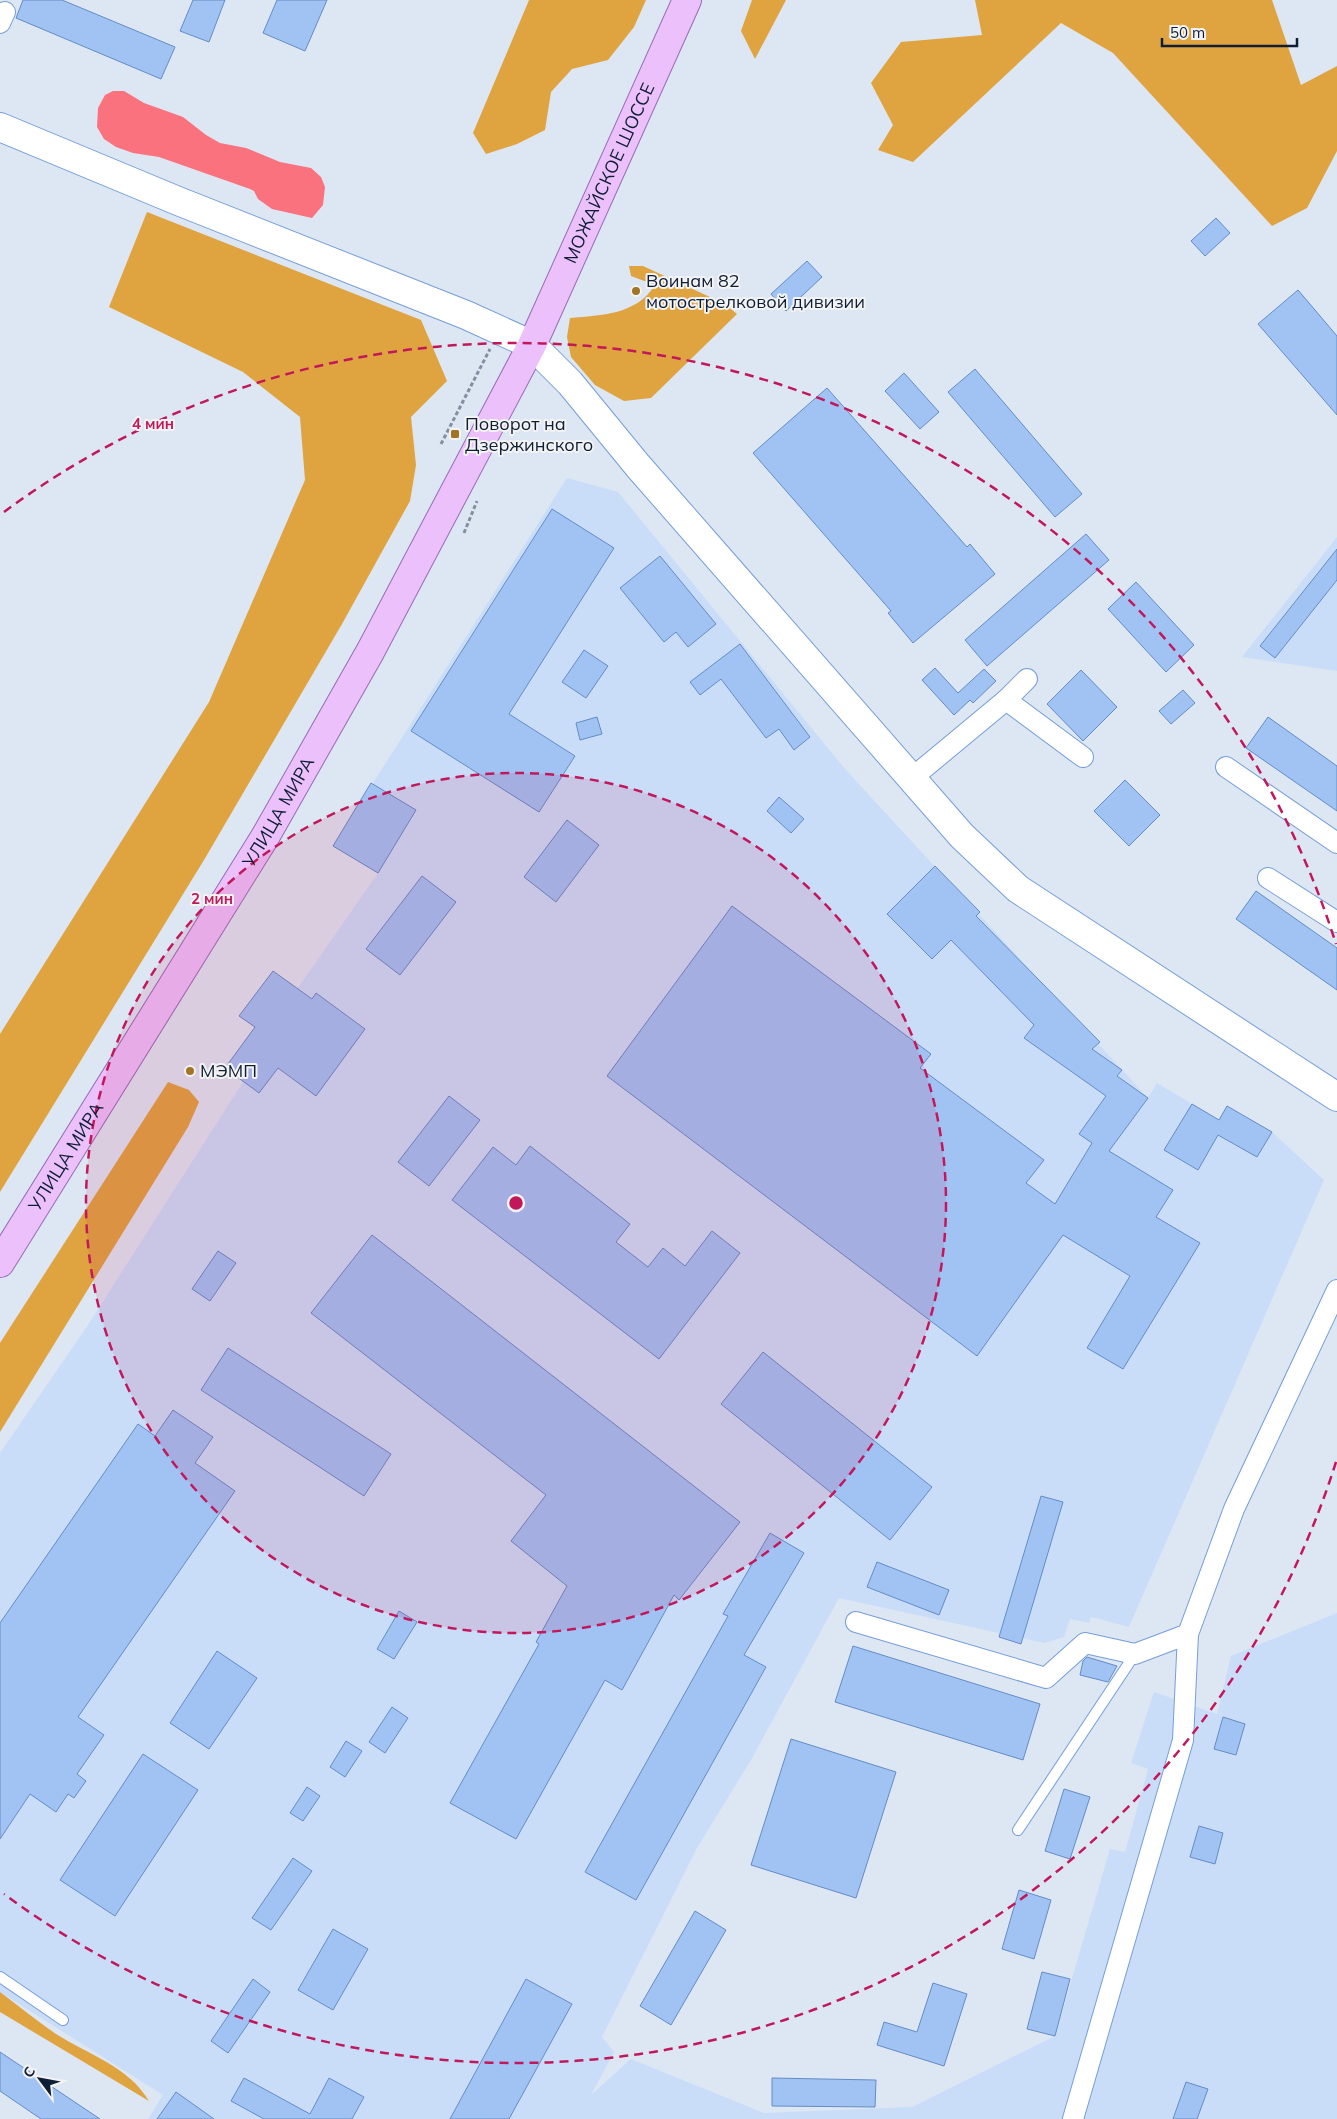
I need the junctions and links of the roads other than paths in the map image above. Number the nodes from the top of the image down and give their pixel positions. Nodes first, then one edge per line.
1 (687, 0) edge
2 (0, 127) edge
3 (532, 345) junction
4 (1027, 678) dead end
5 (1006, 700) junction
6 (1082, 757) dead end
7 (1226, 767) dead end
8 (912, 778) junction
9 (1337, 843) edge
10 (1268, 878) dead end
11 (1337, 922) edge
12 (1337, 1097) edge
13 (0, 1264) edge
14 (1337, 1290) edge
15 (856, 1622) dead end
16 (1188, 1634) junction
17 (1135, 1654) junction
18 (1018, 1830) dead end
19 (0, 1977) edge
20 (63, 2020) dead end
21 (1073, 2119) edge

1 - 3 main road, МОЖАЙСКОЕ ШОССЕ
2 - 3 street
3 - 8 street
3 - 13 main road, УЛИЦА МИРА
4 - 5 street
5 - 6 street
5 - 8 street
7 - 9 street
8 - 12 street
10 - 11 street
14 - 16 street
15 - 17 street
16 - 17 street
16 - 21 street
17 - 18 lane
19 - 20 lane

